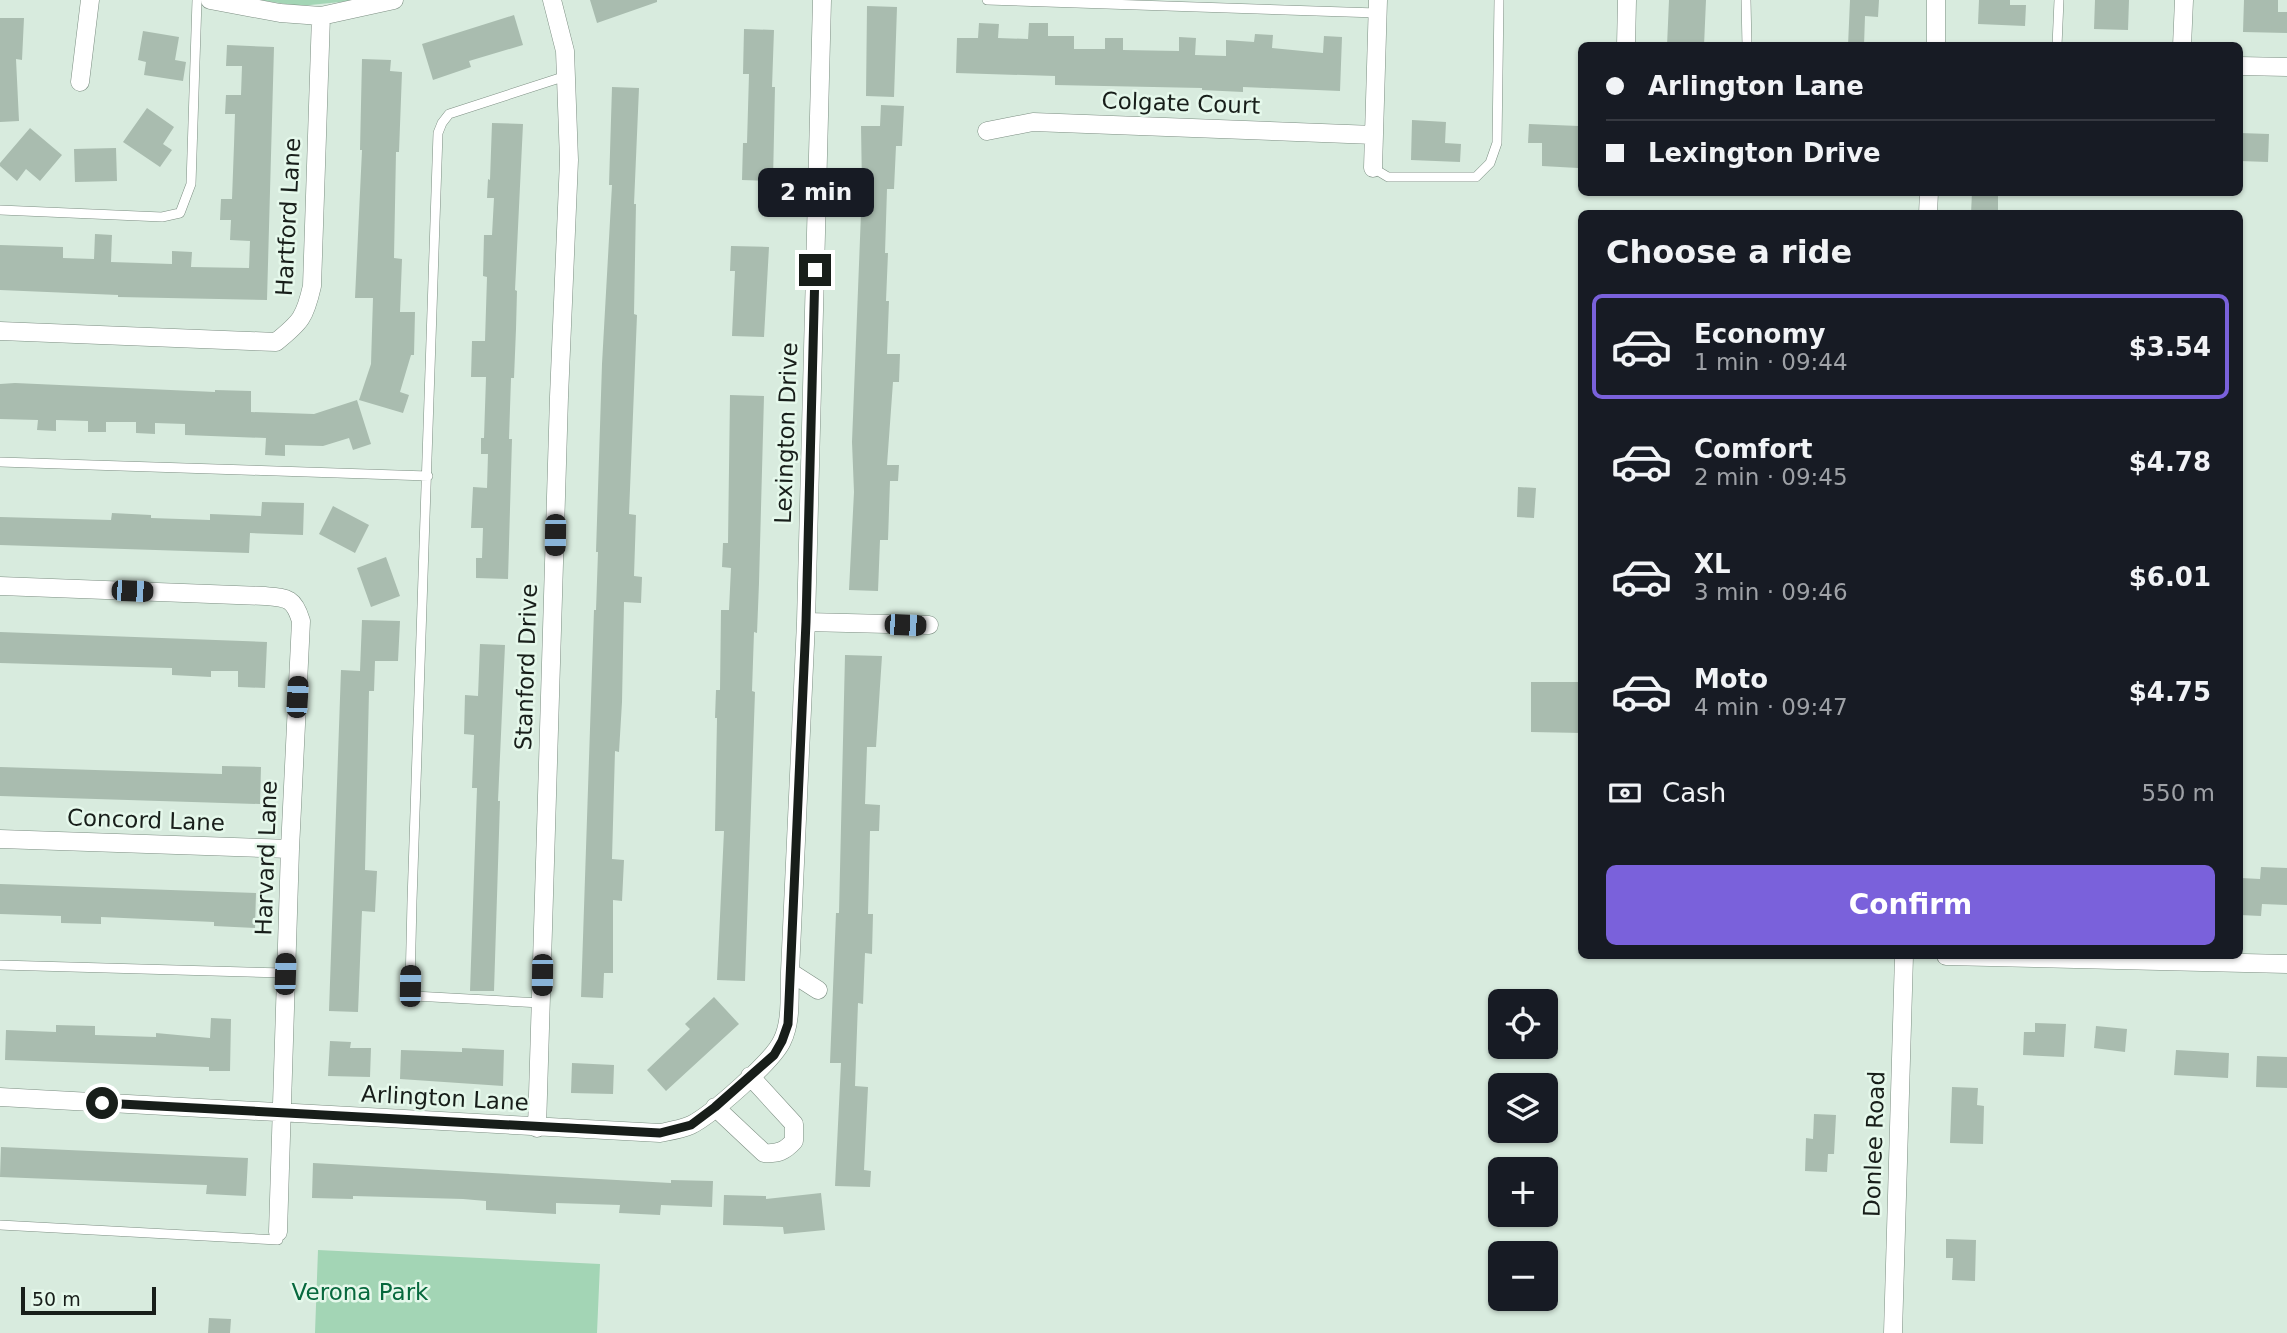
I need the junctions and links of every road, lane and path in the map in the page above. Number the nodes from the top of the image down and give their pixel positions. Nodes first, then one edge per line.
1 (90, 0) edge
2 (197, 0) edge
3 (210, 0) edge
4 (394, 0) edge
5 (552, 0) edge
6 (822, 0) edge
7 (987, 0) edge
8 (1499, 0) edge
9 (1627, 0) edge
10 (1746, 0) edge
11 (1936, 0) edge
12 (2059, 0) edge
13 (2183, 0) edge
14 (245, 3) edge
15 (1378, 6) edge
16 (321, 16) junction
17 (1626, 42) edge
18 (1747, 42) edge
19 (1936, 42) edge
20 (2057, 42) edge
21 (2182, 42) edge
22 (2243, 66) edge
23 (2287, 67) edge
24 (566, 76) junction
25 (80, 82) dead end
26 (987, 131) dead end
27 (1374, 135) junction
28 (1373, 168) joint
29 (0, 210) edge
30 (0, 331) edge
31 (0, 462) edge
32 (428, 476) junction
33 (0, 586) edge
34 (806, 622) junction
35 (929, 625) dead end
36 (0, 839) edge
37 (290, 849) junction
38 (794, 868) joint
39 (1904, 959) edge
40 (2074, 959) edge
41 (2287, 964) edge
42 (0, 965) edge
43 (790, 972) junction
44 (285, 974) junction
45 (818, 990) dead end
46 (541, 1003) junction
47 (750, 1076) junction
48 (0, 1097) edge
49 (715, 1107) junction
50 (281, 1113) junction
51 (537, 1128) junction
52 (0, 1225) edge
53 (278, 1232) joint
54 (1894, 1333) edge

1 - 25 street
2 - 29 lane
3 - 14 street
4 - 16 street
5 - 24 street, Stanford Drive
6 - 34 street, Lexington Drive
7 - 15 lane
8 - 28 lane
9 - 17 street
10 - 18 lane
11 - 19 street
12 - 20 lane
13 - 21 street
14 - 16 street
15 - 27 street
16 - 30 street, Hartford Lane
22 - 23 street
24 - 32 lane
24 - 46 street, Stanford Drive
26 - 27 street, Colgate Court
27 - 28 street
31 - 32 lane
32 - 46 lane
33 - 37 street, Harvard Lane
34 - 35 street
34 - 38 street, Lexington Drive
36 - 37 street, Concord Lane
37 - 44 street, Harvard Lane
38 - 43 street, Arlington Lane
39 - 54 street, Donlee Road
40 - 41 street
42 - 44 lane
43 - 45 street
43 - 47 street, Arlington Lane
44 - 50 street, Harvard Lane
46 - 51 street, Stanford Drive
47 - 49 street, Arlington Lane
47 - 49 street
48 - 50 street, Arlington Lane
49 - 51 street, Arlington Lane
50 - 51 street, Arlington Lane
50 - 53 street, Harvard Lane
52 - 53 lane

